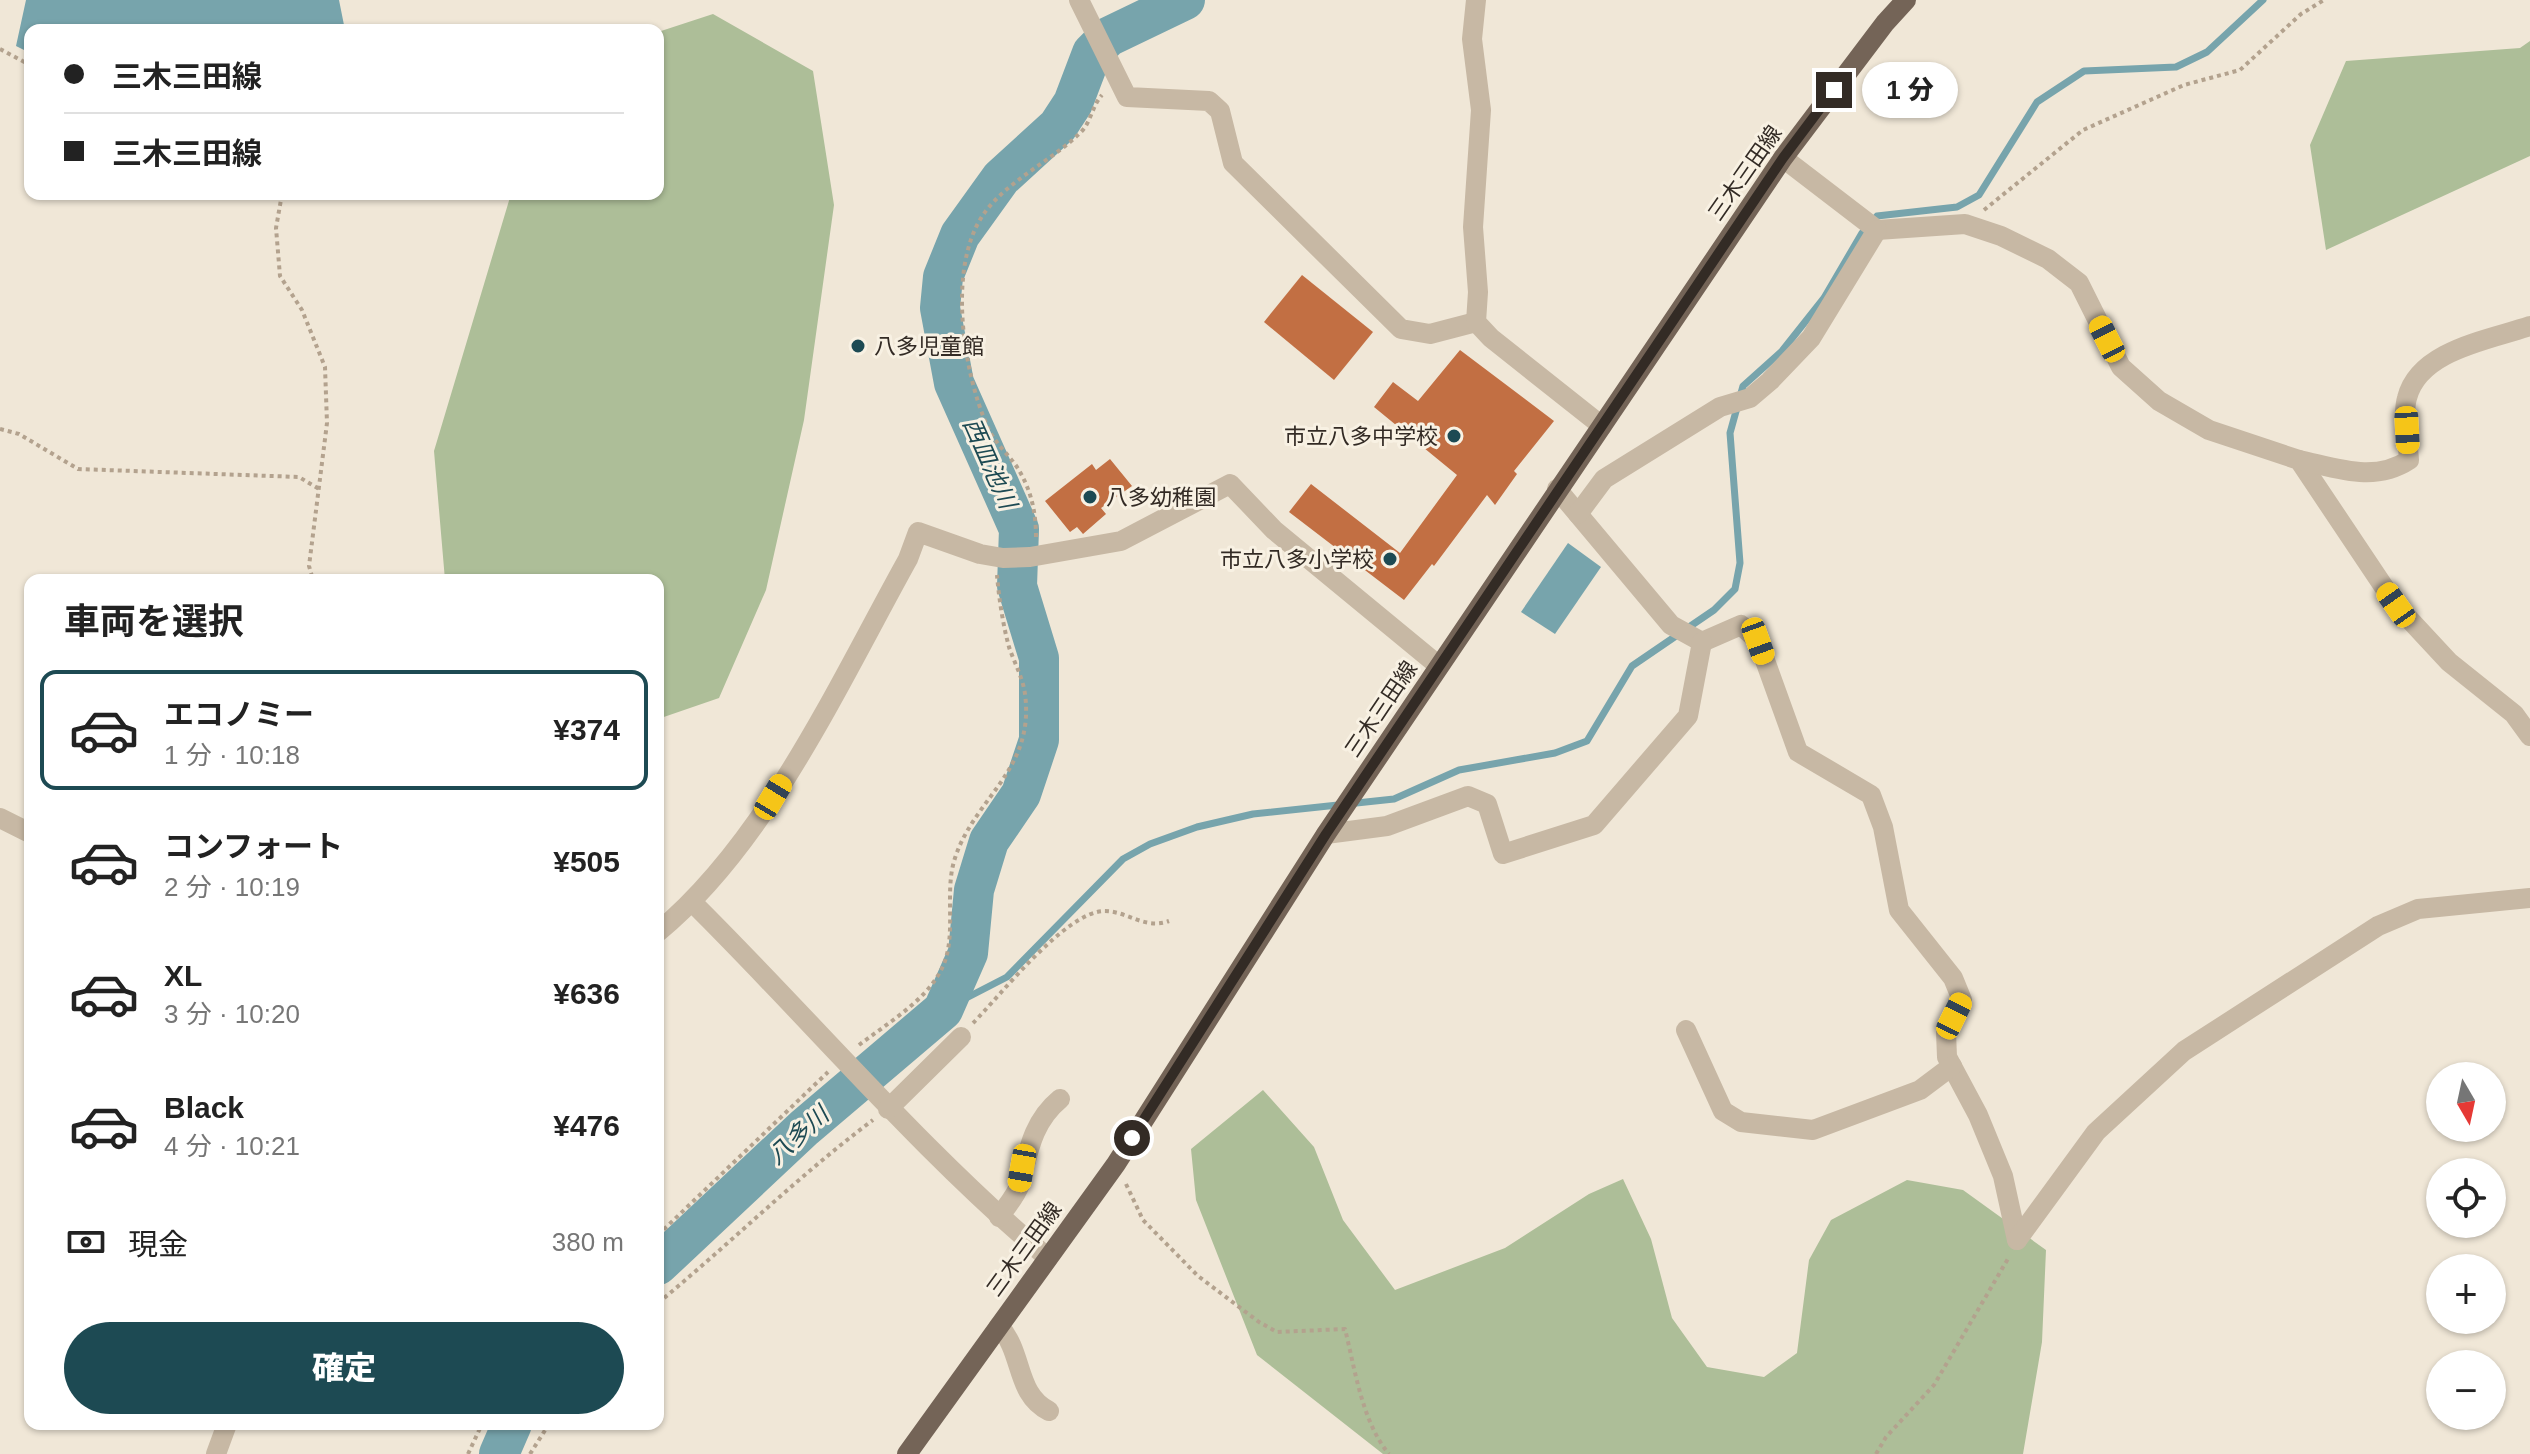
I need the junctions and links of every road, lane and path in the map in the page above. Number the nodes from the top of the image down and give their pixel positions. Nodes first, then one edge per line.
1 (1079, 0) edge
2 (1476, 0) edge
3 (1906, 0) edge
4 (2324, 0) edge
5 (0, 49) edge
6 (24, 62) edge
7 (1118, 80) junction
8 (1783, 158) junction
9 (281, 200) edge
10 (1965, 224) junction
11 (1877, 230) junction
12 (1476, 322) junction
13 (2530, 326) edge
14 (1602, 426) junction
15 (0, 429) edge
16 (2299, 460) junction
17 (319, 489) junction
18 (1557, 489) junction
19 (1578, 514) junction
20 (1033, 556) junction
21 (999, 558) junction
22 (311, 574) edge
23 (1702, 642) junction
24 (1439, 666) junction
25 (2530, 736) edge
26 (0, 818) edge
27 (1330, 827) junction
28 (24, 830) edge
29 (2530, 898) edge
30 (693, 903) junction
31 (1169, 921) dead end
32 (664, 927) edge
33 (1686, 1030) dead end
34 (961, 1037) joint
35 (844, 1063) junction
36 (1952, 1066) junction
37 (1060, 1099) dead end
38 (883, 1104) junction
39 (1116, 1164) junction
40 (999, 1217) junction
41 (664, 1229) edge
42 (2017, 1240) junction
43 (1048, 1258) junction
44 (664, 1298) edge
45 (999, 1326) junction
46 (1049, 1411) dead end
47 (225, 1430) edge
48 (479, 1430) edge
49 (545, 1430) edge
50 (216, 1454) edge
51 (468, 1454) edge
52 (530, 1454) edge
53 (907, 1454) edge
54 (1389, 1454) edge
55 (1876, 1454) edge

1 - 7 street
2 - 12 street
3 - 8 main road, 三木三田線
4 - 10 path
5 - 6 path
7 - 12 street
7 - 20 path
8 - 11 street
8 - 14 main road, 三木三田線
9 - 17 path
10 - 11 street
10 - 16 street
11 - 19 street
12 - 14 street
13 - 16 street
14 - 18 main road, 三木三田線
15 - 17 path
16 - 25 street
17 - 22 path
18 - 19 street
18 - 24 main road, 三木三田線
19 - 23 street
20 - 21 street
20 - 24 street
21 - 30 street
21 - 35 path
23 - 27 street
23 - 36 street
24 - 27 main road, 三木三田線
26 - 28 street
27 - 39 main road, 三木三田線
29 - 42 street
30 - 32 street
30 - 35 street
31 - 34 path
33 - 36 street
34 - 38 street
35 - 38 street
35 - 41 path
36 - 42 street
37 - 40 street
38 - 40 street
38 - 44 path
39 - 43 main road, 三木三田線
39 - 54 path
40 - 43 street
42 - 55 path
43 - 45 main road, 三木三田線
45 - 46 street
45 - 53 main road, 三木三田線
47 - 50 street
48 - 51 path
49 - 52 path

